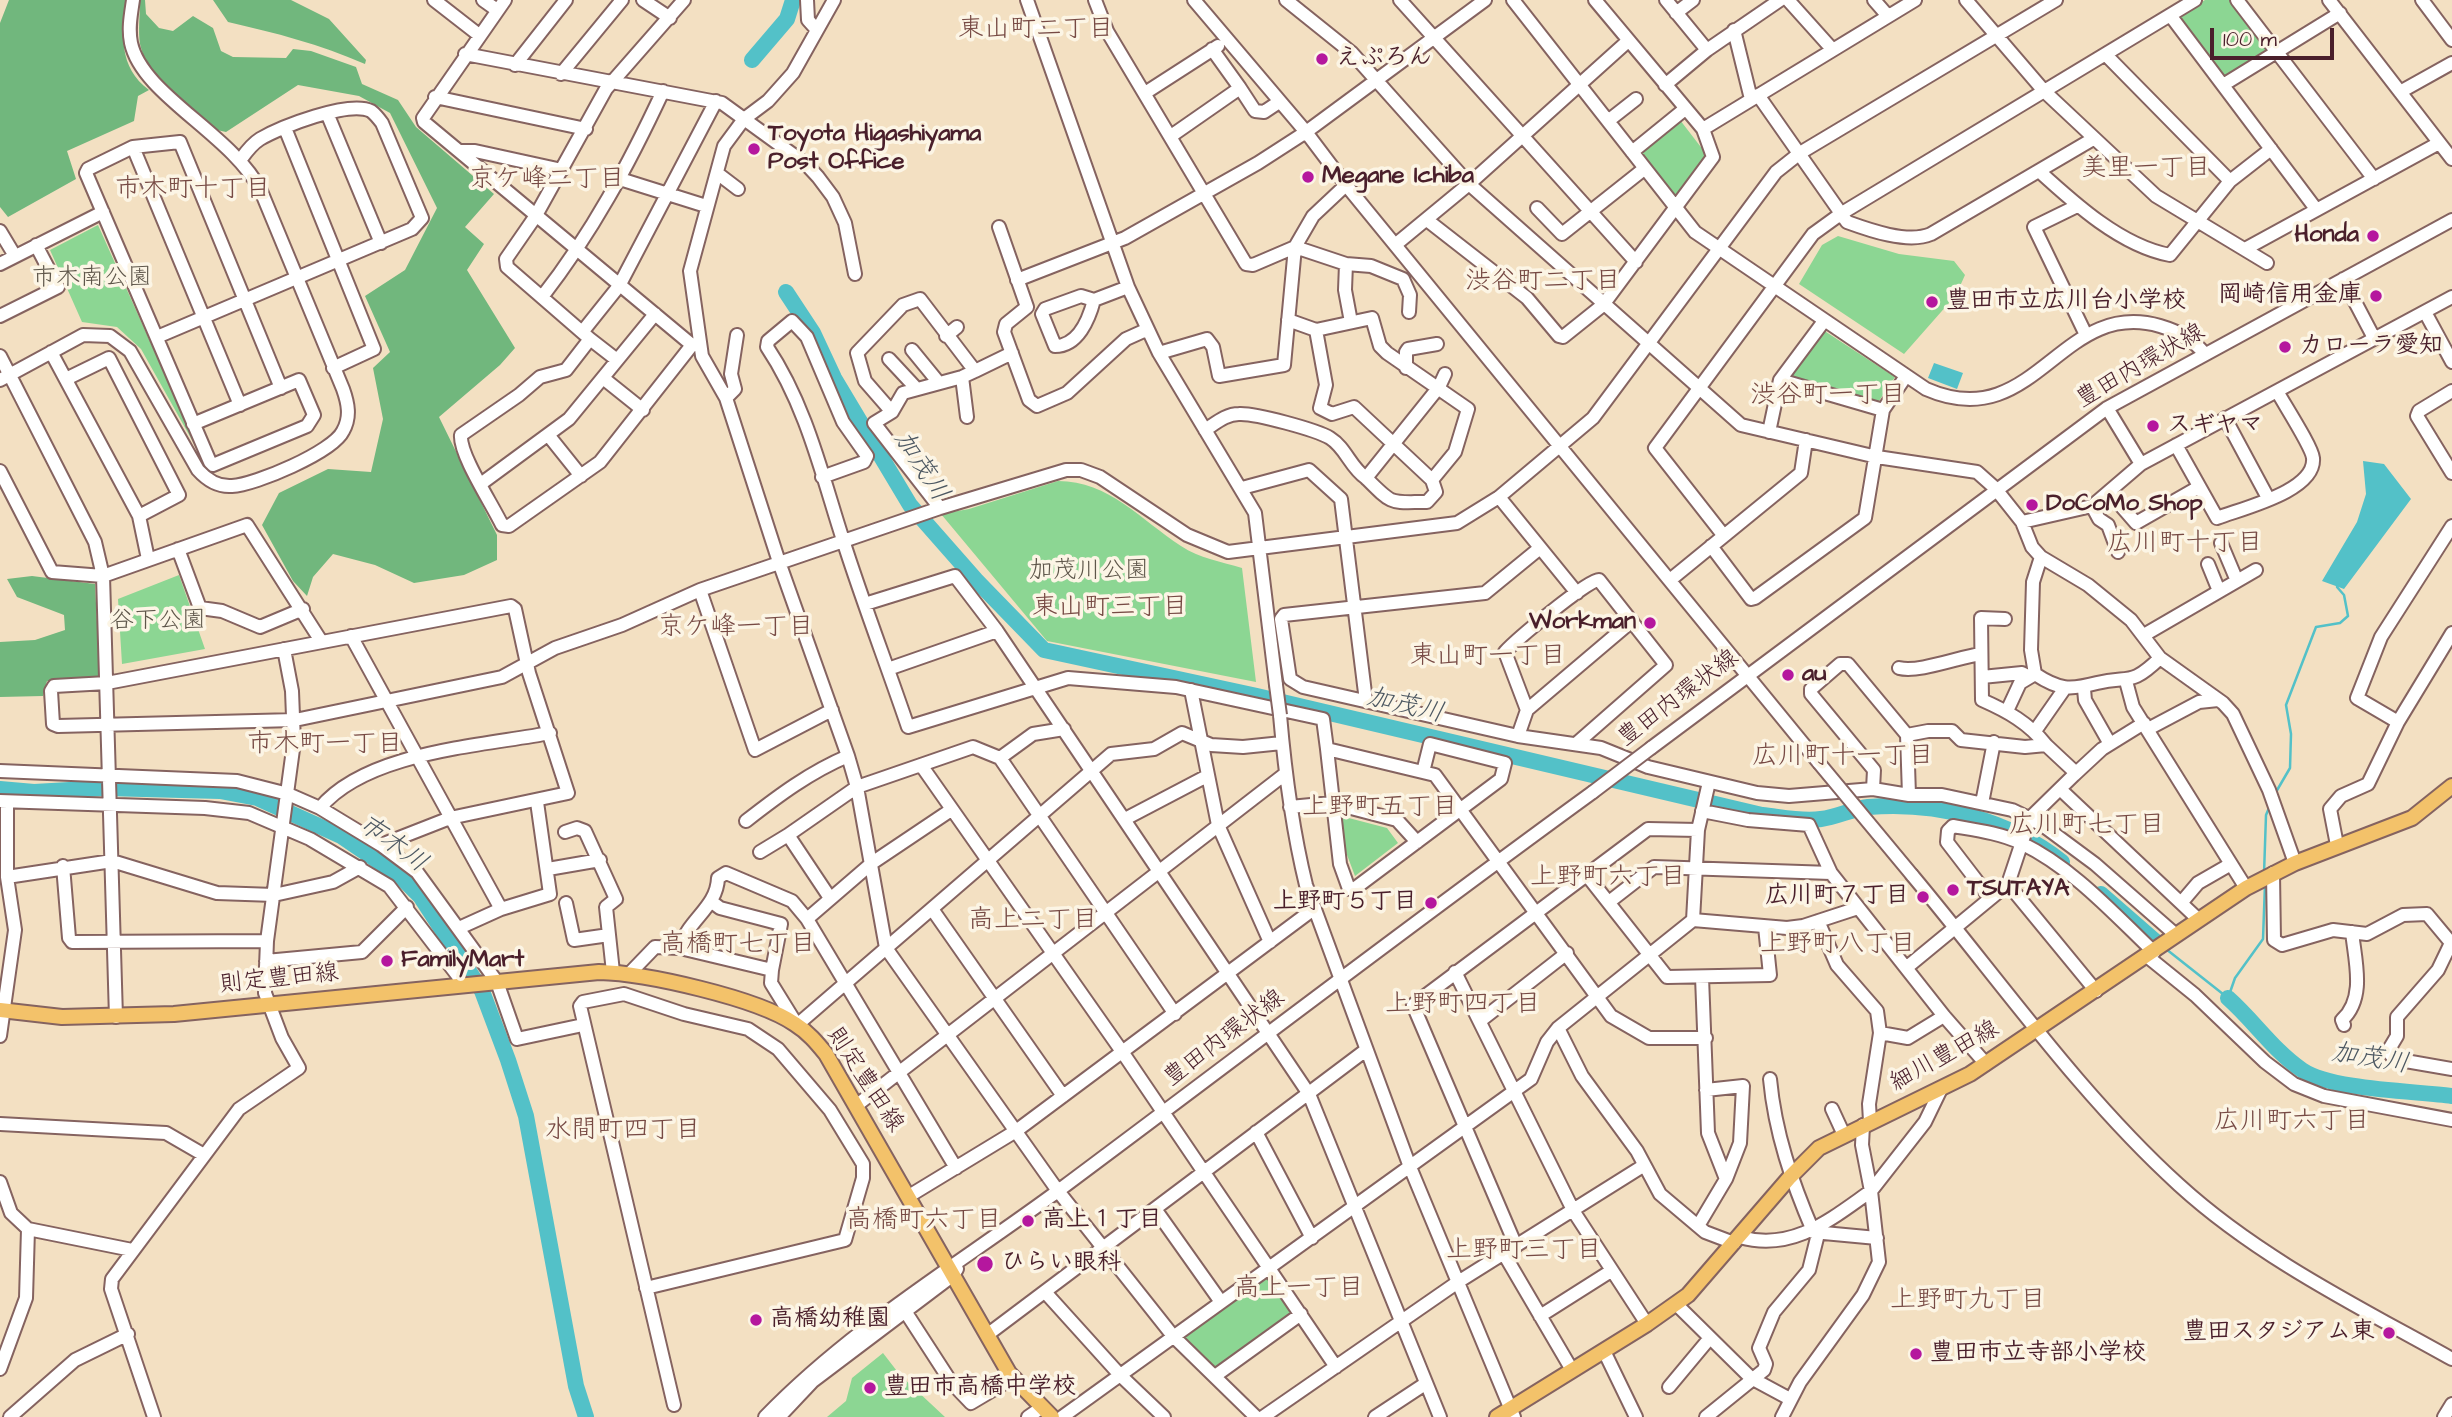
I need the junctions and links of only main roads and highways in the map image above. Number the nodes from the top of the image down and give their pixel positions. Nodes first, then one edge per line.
1 (2452, 786) edge
2 (2, 1011) edge
3 (1046, 1412) edge
4 (1507, 1414) edge

1 - 4 main road, 細川豊田線
2 - 3 main road, 則定豊田線

